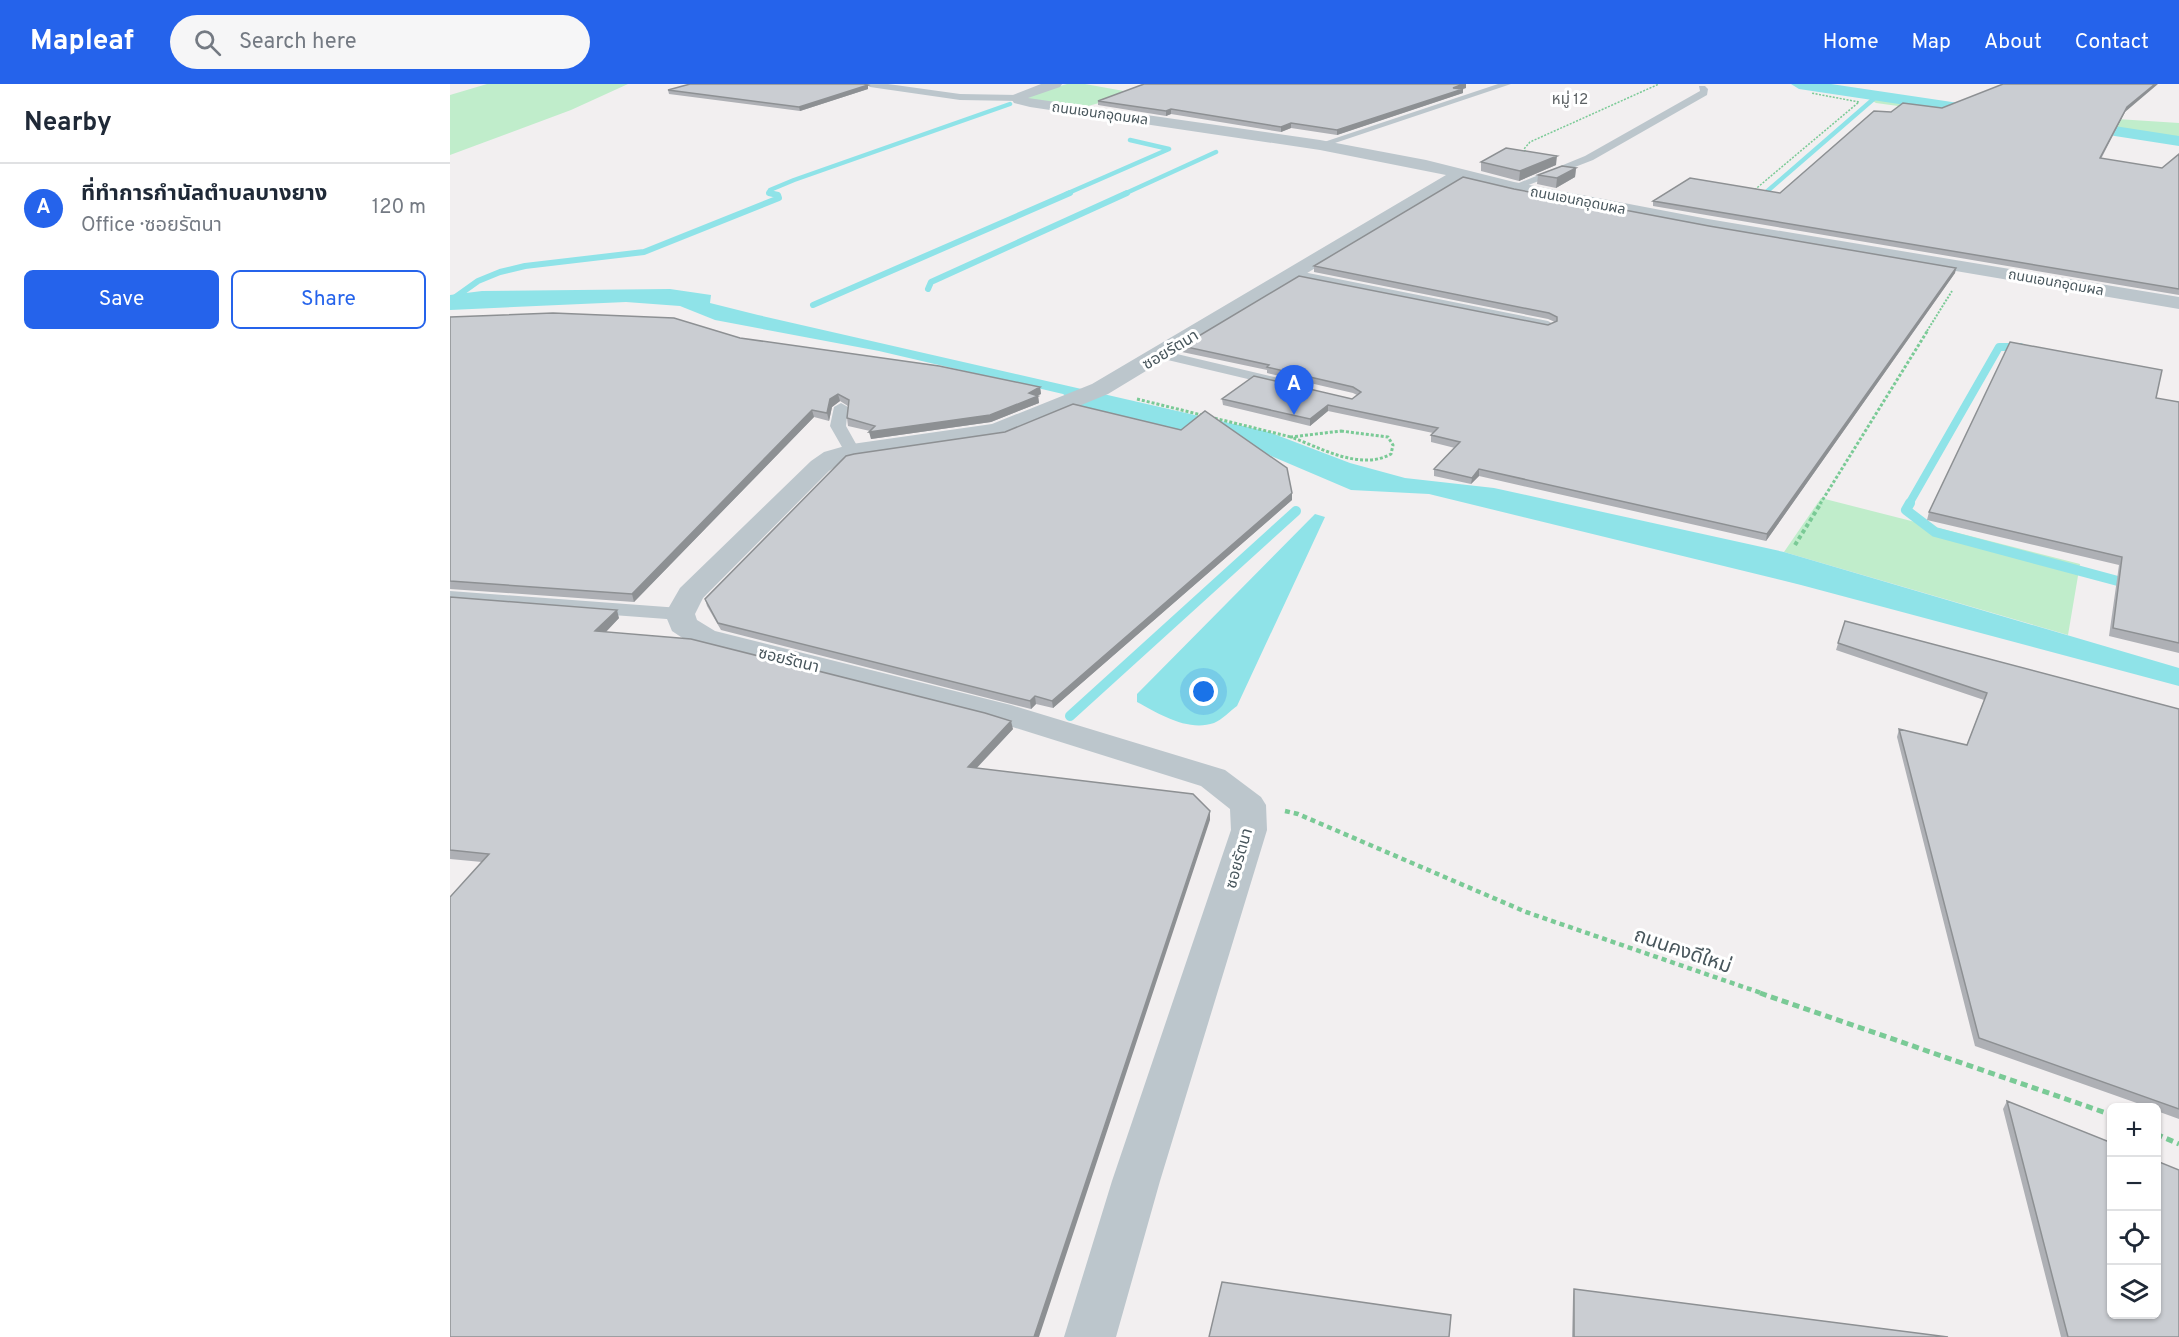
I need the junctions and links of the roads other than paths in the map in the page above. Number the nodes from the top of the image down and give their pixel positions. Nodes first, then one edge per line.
1 (870, 84) edge
2 (1055, 84) edge
3 (1507, 84) edge
4 (1702, 88) dead end
5 (1018, 98) junction
6 (1320, 146) junction
7 (1460, 173) junction
8 (1514, 187) junction
9 (1293, 274) junction
10 (2179, 303) edge
11 (1548, 325) edge
12 (1160, 354) junction
13 (1295, 386) edge
14 (841, 407) edge
15 (852, 451) junction
16 (450, 597) edge
17 (680, 614) junction
18 (1090, 1337) edge

1 - 5 lane
2 - 5 street, ถนนเอนกอุดมผล
3 - 6 lane
4 - 8 lane
5 - 6 street, ถนนเอนกอุดมผล
6 - 7 street, ถนนเอนกอุดมผล
7 - 8 street, ถนนเอนกอุดมผล
7 - 9 street, ซอยรัตนา
8 - 10 street, ถนนเอนกอุดมผล
9 - 11 lane
9 - 12 street, ซอยรัตนา
12 - 13 lane
12 - 15 street, ซอยรัตนา
14 - 15 lane
15 - 17 street, ซอยรัตนา
16 - 17 lane
17 - 18 street, ซอยรัตนา

